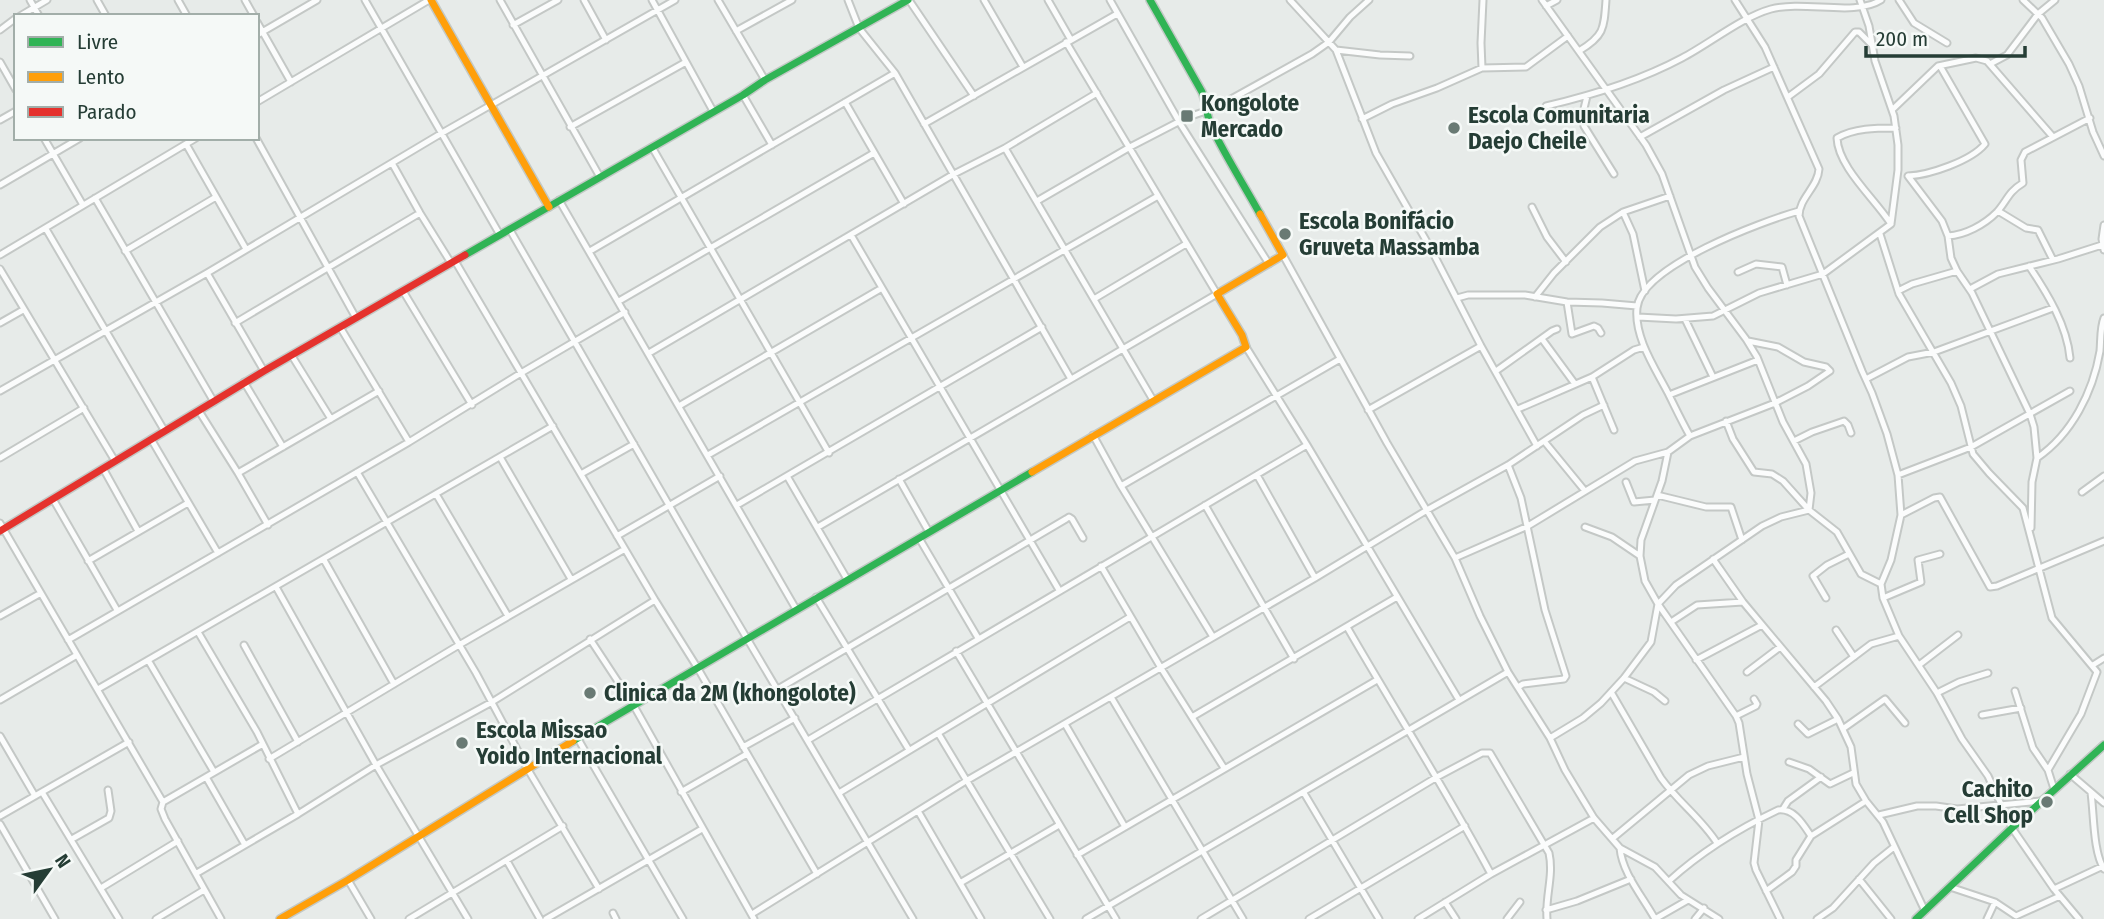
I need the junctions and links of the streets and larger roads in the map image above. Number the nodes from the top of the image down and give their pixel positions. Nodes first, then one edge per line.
1 (30, 0) edge
2 (47, 0) edge
3 (317, 0) edge
4 (365, 0) edge
5 (430, 0) edge
6 (500, 0) edge
7 (558, 0) edge
8 (584, 0) edge
9 (652, 0) edge
10 (675, 0) edge
11 (718, 0) edge
12 (792, 0) edge
13 (848, 0) edge
14 (909, 0) edge
15 (984, 0) edge
16 (1048, 0) edge
17 (1110, 0) edge
18 (1150, 0) edge
19 (1290, 0) edge
20 (1369, 0) edge
21 (1483, 0) edge
22 (1557, 0) edge
23 (1606, 0) edge
24 (1735, 0) edge
25 (1860, 0) edge
26 (1881, 0) edge
27 (1899, 0) edge
28 (2023, 0) edge
29 (2055, 0) edge
30 (1544, 3) edge
31 (1862, 7) junction
32 (34, 8) junction
33 (657, 10) junction
34 (23, 14) edge
35 (38, 14) edge
36 (1117, 14) junction
37 (2038, 14) junction
38 (1747, 19) junction
39 (513, 25) junction
40 (859, 28) junction
41 (382, 29) junction
42 (736, 31) junction
43 (260, 33) edge
44 (1568, 36) junction
45 (606, 40) junction
46 (1068, 41) junction
47 (1329, 41) junction
48 (1947, 43) dead end
49 (1871, 44) junction
50 (1336, 50) junction
51 (1579, 51) junction
52 (1410, 56) dead end
53 (0, 62) edge
54 (686, 62) junction
55 (1990, 64) junction
56 (1940, 65) junction
57 (1023, 67) junction
58 (1774, 67) junction
59 (1482, 68) junction
60 (895, 74) junction
61 (542, 77) junction
62 (765, 80) junction
63 (290, 82) junction
64 (14, 86) edge
65 (1607, 90) junction
66 (1097, 93) junction
67 (743, 95) junction
68 (974, 96) junction
69 (1587, 96) junction
70 (1787, 97) junction
71 (259, 102) edge
72 (845, 102) junction
73 (491, 105) junction
74 (1546, 106) dead end
75 (1892, 110) junction
76 (713, 111) junction
77 (1205, 111) junction
78 (2090, 118) junction
79 (1362, 119) junction
80 (1180, 121) junction
81 (924, 124) junction
82 (570, 127) junction
83 (1896, 128) junction
84 (442, 132) junction
85 (1640, 137) junction
86 (2053, 137) junction
87 (45, 140) edge
88 (77, 140) edge
89 (193, 140) edge
90 (257, 140) edge
91 (186, 144) junction
92 (772, 145) junction
93 (652, 147) junction
94 (1005, 148) junction
95 (1130, 148) junction
96 (874, 153) junction
97 (53, 154) junction
98 (2104, 156) edge
99 (392, 163) junction
100 (954, 174) junction
101 (1614, 174) dead end
102 (1898, 176) junction
103 (1908, 176) junction
104 (600, 177) junction
105 (0, 185) edge
106 (1158, 196) junction
107 (1670, 196) junction
108 (216, 197) junction
109 (681, 197) junction
110 (95, 198) junction
111 (559, 200) junction
112 (1037, 201) junction
113 (904, 204) junction
114 (83, 205) junction
115 (549, 207) junction
116 (1532, 207) dead end
117 (1798, 211) junction
118 (1998, 211) junction
119 (1623, 212) junction
120 (420, 213) junction
121 (301, 217) junction
122 (1891, 224) junction
123 (2104, 225) edge
124 (46, 229) junction
125 (510, 230) junction
126 (1880, 234) junction
127 (500, 235) junction
128 (851, 235) junction
129 (1948, 236) junction
130 (1186, 244) junction
131 (712, 248) junction
132 (2103, 248) edge
133 (246, 249) junction
134 (125, 251) junction
135 (590, 251) junction
136 (1064, 251) junction
137 (0, 255) edge
138 (1283, 255) junction
139 (1691, 256) junction
140 (2053, 260) junction
141 (453, 262) junction
142 (1566, 262) junction
143 (1269, 264) junction
144 (2029, 266) junction
145 (328, 268) junction
146 (0, 269) edge
147 (1957, 271) junction
148 (1738, 272) dead end
149 (207, 273) junction
150 (1823, 274) junction
151 (1015, 280) junction
152 (1787, 285) junction
153 (882, 288) junction
154 (1970, 289) junction
155 (403, 290) junction
156 (1644, 291) junction
157 (1898, 291) junction
158 (1217, 295) junction
159 (1535, 297) junction
160 (1457, 298) junction
161 (1094, 299) junction
162 (742, 300) junction
163 (155, 302) junction
164 (619, 302) junction
165 (1567, 302) junction
166 (731, 303) dead end
167 (1637, 306) junction
168 (2053, 308) junction
169 (23, 310) junction
170 (1725, 311) junction
171 (625, 312) junction
172 (1638, 317) junction
173 (356, 318) junction
174 (2104, 318) edge
175 (1685, 319) junction
176 (0, 323) edge
177 (235, 323) junction
178 (340, 327) junction
179 (1042, 327) junction
180 (1557, 329) dead end
181 (1992, 331) junction
182 (106, 332) junction
183 (1601, 333) dead end
184 (911, 338) junction
185 (1542, 339) junction
186 (574, 341) junction
187 (1748, 341) junction
188 (1481, 345) junction
189 (1246, 347) junction
190 (1644, 347) junction
191 (1122, 348) junction
192 (2102, 350) edge
193 (772, 352) junction
194 (1934, 352) junction
195 (649, 353) junction
196 (292, 356) junction
197 (2070, 358) dead end
198 (1340, 359) junction
199 (1758, 360) junction
200 (55, 361) junction
201 (264, 371) junction
202 (1496, 371) junction
203 (521, 373) junction
204 (1713, 376) junction
205 (1592, 377) junction
206 (1071, 379) junction
207 (1866, 379) junction
208 (244, 382) junction
209 (1575, 384) junction
210 (940, 386) junction
211 (0, 391) edge
212 (379, 391) junction
213 (2070, 391) dead end
214 (1669, 395) junction
215 (1278, 396) junction
216 (1153, 400) junction
217 (214, 402) junction
218 (800, 402) junction
219 (1775, 403) junction
220 (472, 405) junction
221 (1604, 405) junction
222 (679, 406) junction
223 (85, 408) junction
224 (1518, 409) junction
225 (1368, 410) junction
226 (199, 411) junction
227 (2030, 414) junction
228 (331, 419) junction
229 (1726, 421) junction
230 (553, 426) junction
231 (164, 430) junction
232 (1614, 430) dead end
233 (1851, 433) dead end
234 (1093, 435) junction
235 (1690, 436) junction
236 (970, 437) junction
237 (151, 439) junction
238 (1544, 441) junction
239 (1794, 441) junction
240 (410, 442) junction
241 (634, 444) junction
242 (1307, 445) junction
243 (1537, 446) junction
244 (282, 447) junction
245 (1971, 447) junction
246 (1668, 452) junction
247 (829, 453) junction
248 (708, 456) junction
249 (500, 457) junction
250 (0, 458) edge
251 (2037, 458) junction
252 (115, 461) junction
253 (1508, 465) junction
254 (104, 470) junction
255 (357, 472) junction
256 (239, 473) junction
257 (581, 474) junction
258 (1257, 475) junction
259 (1898, 475) junction
260 (720, 476) junction
261 (787, 476) junction
262 (2104, 476) edge
263 (899, 479) junction
264 (1626, 482) dead end
265 (1121, 486) junction
266 (1001, 489) junction
267 (1585, 491) junction
268 (2082, 492) dead end
269 (436, 494) junction
270 (1656, 497) junction
271 (53, 499) junction
272 (188, 503) junction
273 (737, 505) junction
274 (1205, 505) junction
275 (670, 506) junction
276 (1427, 510) junction
277 (1809, 510) junction
278 (1901, 515) junction
279 (388, 523) junction
280 (268, 525) junction
281 (1528, 526) junction
282 (818, 527) junction
283 (1585, 527) dead end
284 (1, 528) edge
285 (138, 531) junction
286 (929, 532) junction
287 (2030, 533) junction
288 (617, 536) junction
289 (1152, 536) junction
290 (919, 538) junction
291 (1083, 538) dead end
292 (1030, 540) junction
293 (1742, 540) junction
294 (2104, 541) edge
295 (1367, 547) junction
296 (625, 549) junction
297 (218, 554) junction
298 (1849, 554) junction
299 (1940, 554) dead end
300 (1640, 556) junction
301 (1455, 558) junction
302 (1713, 559) junction
303 (324, 560) junction
304 (88, 561) junction
305 (1101, 566) junction
306 (2039, 567) junction
307 (1315, 578) junction
308 (571, 579) junction
309 (847, 579) junction
310 (1881, 584) junction
311 (276, 587) junction
312 (949, 588) junction
313 (1059, 590) junction
314 (41, 593) junction
315 (817, 597) junction
316 (1397, 597) junction
317 (1826, 598) dead end
318 (1883, 598) junction
319 (655, 600) junction
320 (1743, 602) junction
321 (1658, 604) junction
322 (1264, 607) junction
323 (796, 609) junction
324 (117, 610) junction
325 (508, 616) junction
326 (0, 617) edge
327 (1130, 617) junction
328 (1671, 622) junction
329 (1762, 625) junction
330 (1347, 627) junction
331 (1836, 629) dead end
332 (198, 632) junction
333 (1958, 635) dead end
334 (1899, 636) junction
335 (1213, 637) junction
336 (978, 638) junction
337 (590, 639) junction
338 (748, 639) junction
339 (68, 640) junction
340 (244, 645) dead end
341 (459, 645) junction
342 (1780, 647) junction
343 (848, 648) junction
344 (956, 651) junction
345 (78, 655) junction
346 (1854, 657) junction
347 (2104, 658) edge
348 (1294, 659) junction
349 (148, 660) junction
350 (1696, 660) junction
351 (1919, 665) junction
352 (2093, 665) junction
353 (698, 667) junction
354 (1161, 668) junction
355 (1508, 671) junction
356 (1747, 671) dead end
357 (1988, 673) dead end
358 (1624, 678) junction
359 (1377, 680) junction
360 (394, 684) junction
361 (1518, 687) junction
362 (1814, 687) junction
363 (98, 689) junction
364 (778, 689) junction
365 (2015, 691) dead end
366 (1611, 692) junction
367 (1937, 694) junction
368 (1111, 697) junction
369 (877, 699) junction
370 (1754, 699) dead end
371 (0, 700) edge
372 (1459, 700) junction
373 (1665, 701) dead end
374 (492, 702) junction
375 (987, 702) junction
376 (634, 706) junction
377 (2021, 708) junction
378 (347, 712) junction
379 (1982, 715) dead end
380 (1736, 716) junction
381 (1192, 717) junction
382 (795, 718) junction
383 (1838, 719) junction
384 (1905, 723) dead end
385 (1065, 724) junction
386 (1798, 724) dead end
387 (1844, 728) junction
388 (1407, 731) junction
389 (938, 733) junction
390 (0, 736) edge
391 (1550, 738) junction
392 (578, 739) junction
393 (807, 740) junction
394 (128, 742) junction
395 (298, 742) junction
396 (263, 744) junction
397 (2104, 745) edge
398 (743, 747) junction
399 (909, 750) junction
400 (1016, 752) junction
401 (747, 754) junction
402 (1744, 757) junction
403 (270, 759) junction
404 (1789, 762) dead end
405 (376, 765) junction
406 (527, 768) junction
407 (1224, 768) junction
408 (2048, 770) junction
409 (214, 772) junction
410 (1853, 773) junction
411 (2070, 774) junction
412 (206, 777) junction
413 (1437, 777) junction
414 (1821, 778) junction
415 (966, 781) junction
416 (1669, 789) junction
417 (2054, 789) junction
418 (108, 790) dead end
419 (42, 792) junction
420 (681, 792) junction
421 (839, 793) junction
422 (1304, 793) junction
423 (2091, 793) junction
424 (35, 796) junction
425 (1172, 799) junction
426 (2041, 800) junction
427 (1866, 801) junction
428 (163, 802) junction
429 (2104, 803) edge
430 (2001, 805) junction
431 (1783, 809) junction
432 (918, 811) junction
433 (298, 814) junction
434 (1879, 815) junction
435 (0, 816) edge
436 (1594, 818) junction
437 (1759, 820) junction
438 (0, 824) edge
439 (1059, 825) junction
440 (563, 826) junction
441 (1465, 826) junction
442 (1125, 827) junction
443 (2012, 828) junction
444 (702, 829) junction
445 (419, 836) junction
446 (1811, 836) junction
447 (1613, 838) junction
448 (72, 839) junction
449 (178, 841) junction
450 (1332, 841) junction
451 (867, 842) junction
452 (1717, 843) junction
453 (245, 845) junction
454 (1543, 845) junction
455 (1894, 847) junction
456 (1620, 848) junction
457 (1203, 851) junction
458 (1010, 854) junction
459 (1077, 855) junction
460 (650, 859) junction
461 (507, 861) junction
462 (2103, 868) edge
463 (197, 873) junction
464 (817, 874) junction
465 (1491, 874) junction
466 (1631, 879) junction
467 (348, 880) junction
468 (1859, 880) junction
469 (1669, 881) junction
470 (960, 883) junction
471 (1950, 887) junction
472 (101, 888) junction
473 (599, 888) junction
474 (1360, 889) junction
475 (2054, 889) junction
476 (204, 890) junction
477 (1766, 891) junction
478 (453, 894) junction
479 (2060, 896) junction
480 (1233, 900) junction
481 (1688, 900) junction
482 (1444, 902) junction
483 (1520, 902) dead end
484 (1995, 902) junction
485 (1108, 907) junction
486 (1704, 908) junction
487 (1546, 910) junction
488 (1925, 911) junction
489 (612, 913) dead end
490 (1828, 916) edge
491 (753, 917) edge
492 (55, 919) edge
493 (119, 919) edge
494 (156, 919) edge
495 (221, 919) edge
496 (280, 919) edge
497 (371, 919) edge
498 (409, 919) edge
499 (468, 919) edge
500 (540, 919) edge
501 (546, 919) edge
502 (616, 919) edge
503 (683, 919) edge
504 (913, 919) edge
505 (981, 919) edge
506 (1050, 919) edge
507 (1086, 919) edge
508 (1116, 919) edge
509 (1200, 919) edge
510 (1243, 919) edge
511 (1309, 919) edge
512 (1379, 919) edge
513 (1418, 919) edge
514 (1457, 919) edge
515 (1507, 919) edge
516 (1547, 919) edge
517 (1655, 919) edge
518 (1695, 919) edge
519 (1719, 919) edge
520 (1780, 919) edge
521 (1817, 919) edge
522 (1891, 919) edge
523 (1917, 919) edge
524 (1987, 919) edge
525 (2079, 919) edge

1 - 32 street
2 - 32 street
3 - 43 street
4 - 41 street
5 - 41 street
5 - 73 street
6 - 39 street
7 - 39 street
8 - 45 street
9 - 33 street
10 - 33 street
11 - 42 street
12 - 42 street
13 - 40 street
14 - 40 street
14 - 68 street
15 - 57 street
16 - 46 street
17 - 36 street
18 - 77 street
19 - 47 street
20 - 47 street
21 - 59 street
22 - 30 street
23 - 51 street
24 - 38 street
25 - 31 street
26 - 31 street
27 - 48 street
28 - 37 street
29 - 37 street
30 - 44 street
31 - 38 street
31 - 49 street
32 - 34 street
32 - 35 street
33 - 45 street
33 - 54 street
36 - 46 street
36 - 80 street
37 - 55 street
37 - 78 street
38 - 58 street
38 - 65 street
39 - 61 street
40 - 60 street
40 - 62 street
41 - 63 street
41 - 84 street
42 - 62 street
43 - 63 street
44 - 51 street
44 - 59 street
45 - 61 street
46 - 57 street
46 - 66 street
47 - 50 street
47 - 77 street
49 - 70 street
49 - 75 street
50 - 52 street
50 - 79 street
51 - 65 street
53 - 64 street
54 - 76 street
54 - 82 street
55 - 56 street
55 - 86 street
56 - 75 street
56 - 103 street
57 - 68 street
58 - 70 street
58 - 85 street
59 - 79 street
60 - 72 street
60 - 81 street
61 - 73 street
61 - 82 street
62 - 67 street
63 - 71 street
65 - 69 street
65 - 85 street
66 - 94 street
66 - 95 street
67 - 76 street
67 - 92 street
68 - 81 street
69 - 74 street
69 - 101 street
70 - 117 street
72 - 92 street
72 - 96 street
73 - 84 street
73 - 115 street
75 - 83 street
76 - 93 street
77 - 80 street
77 - 138 street
78 - 86 street
78 - 98 street
79 - 160 street
80 - 95 street
80 - 143 street
81 - 100 street
82 - 104 street
83 - 102 street
83 - 122 street
84 - 99 street
84 - 127 street
85 - 107 street
86 - 118 street
87 - 97 street
88 - 97 street
89 - 91 street
90 - 121 street
91 - 108 street
91 - 110 street
92 - 109 street
93 - 104 street
93 - 109 street
94 - 100 street
94 - 112 street
95 - 106 street
95 - 112 street
96 - 113 street
96 - 131 street
97 - 105 street
97 - 114 street
99 - 120 street
99 - 121 street
100 - 113 street
100 - 151 street
102 - 103 street
102 - 122 street
103 - 129 street
104 - 111 street
106 - 130 street
106 - 136 street
107 - 119 street
107 - 139 street
108 - 133 street
108 - 134 street
109 - 131 street
109 - 135 street
110 - 114 street
110 - 134 street
111 - 115 street
111 - 135 street
112 - 136 street
113 - 128 street
114 - 124 street
115 - 125 street
116 - 142 street
117 - 139 street
117 - 150 street
118 - 129 street
118 - 140 street
119 - 142 street
119 - 156 street
120 - 141 street
120 - 145 street
121 - 133 street
121 - 145 street
122 - 126 street
123 - 132 street
124 - 137 street
124 - 182 street
125 - 127 street
125 - 186 street
126 - 150 street
126 - 157 street
127 - 141 street
128 - 153 street
128 - 162 street
129 - 147 street
130 - 158 street
130 - 161 street
131 - 162 street
131 - 164 street
132 - 140 street
133 - 149 street
134 - 163 street
135 - 164 street
136 - 151 street
136 - 161 street
138 - 143 street
138 - 198 street
139 - 156 street
139 - 170 street
140 - 144 street
141 - 155 street
141 - 203 street
142 - 159 street
143 - 158 street
144 - 154 street
144 - 168 street
145 - 173 street
145 - 177 street
146 - 169 street
147 - 154 street
147 - 157 street
148 - 152 street
149 - 163 street
149 - 177 street
150 - 152 street
150 - 207 street
151 - 179 street
151 - 184 street
152 - 170 street
153 - 184 street
153 - 193 street
154 - 181 street
155 - 173 street
155 - 220 street
156 - 167 street
157 - 194 street
158 - 189 street
158 - 191 street
159 - 160 street
159 - 165 street
160 - 188 street
161 - 191 street
162 - 193 street
162 - 195 street
163 - 182 street
163 - 217 street
164 - 171 street
165 - 167 street
165 - 183 street
166 - 195 street
167 - 172 street
168 - 181 street
168 - 197 street
169 - 176 street
169 - 200 street
170 - 175 street
170 - 187 street
171 - 186 street
171 - 195 street
172 - 175 street
172 - 190 street
173 - 178 street
174 - 192 street
175 - 204 street
177 - 201 street
178 - 196 street
178 - 212 street
179 - 206 street
179 - 210 street
180 - 185 street
181 - 194 street
181 - 227 street
182 - 200 street
182 - 231 street
184 - 210 street
184 - 218 street
185 - 202 street
185 - 209 street
186 - 203 street
186 - 241 street
187 - 199 street
187 - 219 street
188 - 202 street
188 - 225 street
189 - 215 street
189 - 216 street
190 - 205 street
190 - 214 street
191 - 206 street
191 - 216 street
192 - 251 street
193 - 218 street
193 - 222 street
194 - 207 street
194 - 245 street
195 - 222 street
196 - 201 street
196 - 228 street
198 - 215 street
198 - 225 street
199 - 204 street
199 - 219 street
200 - 211 street
200 - 223 street
201 - 208 street
202 - 224 street
203 - 220 street
203 - 230 street
204 - 214 street
205 - 209 street
205 - 221 street
206 - 236 street
207 - 259 street
208 - 217 street
208 - 244 street
209 - 224 street
210 - 236 street
210 - 247 street
212 - 228 street
212 - 240 street
213 - 227 street
214 - 235 street
215 - 242 street
215 - 265 street
216 - 234 street
217 - 226 street
218 - 247 street
218 - 248 street
219 - 229 street
219 - 239 street
220 - 240 street
221 - 232 street
221 - 238 street
222 - 248 street
223 - 250 street
223 - 252 street
224 - 243 street
225 - 276 street
226 - 231 street
226 - 256 street
227 - 245 street
227 - 251 street
228 - 244 street
229 - 235 street
229 - 277 street
230 - 249 street
230 - 257 street
231 - 237 street
233 - 239 street
234 - 265 street
234 - 266 street
235 - 246 street
236 - 263 street
236 - 266 street
237 - 252 street
237 - 272 street
238 - 243 street
238 - 267 street
239 - 277 street
240 - 255 street
241 - 257 street
241 - 275 street
242 - 258 street
242 - 295 street
243 - 253 street
244 - 256 street
245 - 259 street
245 - 287 street
246 - 267 street
246 - 270 street
247 - 261 street
248 - 260 street
249 - 269 street
249 - 308 street
251 - 287 street
252 - 254 street
253 - 276 street
253 - 281 street
254 - 271 street
254 - 285 street
255 - 279 street
255 - 280 street
256 - 280 street
257 - 288 street
258 - 274 street
258 - 307 street
259 - 278 street
260 - 273 street
260 - 275 street
261 - 273 street
261 - 282 street
262 - 268 street
263 - 282 street
263 - 286 street
264 - 270 street
265 - 289 street
266 - 286 street
266 - 292 street
267 - 281 street
269 - 279 street
269 - 325 street
270 - 293 street
270 - 300 street
271 - 284 street
271 - 304 street
272 - 285 street
272 - 297 street
273 - 323 street
274 - 289 street
274 - 322 street
275 - 288 street
275 - 338 street
276 - 295 street
276 - 301 street
277 - 293 street
277 - 298 street
278 - 306 street
278 - 310 street
279 - 303 street
279 - 341 street
280 - 297 street
281 - 301 street
281 - 361 street
282 - 309 street
283 - 300 street
284 - 314 street
285 - 304 street
286 - 290 street
287 - 306 street
288 - 296 street
289 - 305 street
289 - 335 street
290 - 309 street
290 - 312 street
291 - 292 street
292 - 312 street
292 - 313 street
293 - 302 street
294 - 306 street
295 - 307 street
295 - 316 street
296 - 308 street
296 - 319 street
297 - 324 street
298 - 310 street
298 - 317 street
299 - 318 street
300 - 321 street
301 - 355 street
302 - 320 street
302 - 321 street
303 - 311 street
303 - 360 street
304 - 324 street
305 - 313 street
305 - 327 street
306 - 352 street
307 - 322 street
308 - 325 street
309 - 315 street
310 - 318 street
311 - 332 street
311 - 378 street
312 - 336 street
312 - 343 street
313 - 336 street
314 - 326 street
314 - 339 street
315 - 323 street
315 - 343 street
316 - 330 street
316 - 372 street
318 - 334 street
319 - 337 street
319 - 353 street
320 - 328 street
320 - 329 street
321 - 328 street
321 - 358 street
322 - 335 street
322 - 348 street
323 - 338 street
324 - 339 street
325 - 341 street
327 - 354 street
327 - 375 street
328 - 350 street
329 - 342 street
329 - 350 street
330 - 348 street
330 - 359 street
331 - 346 street
332 - 349 street
332 - 396 street
333 - 351 street
334 - 346 street
334 - 351 street
335 - 354 street
336 - 344 street
337 - 374 street
337 - 376 street
338 - 353 street
338 - 364 street
339 - 345 street
340 - 395 street
341 - 360 street
341 - 374 street
342 - 356 street
342 - 362 street
343 - 364 street
343 - 369 street
344 - 369 street
344 - 375 street
345 - 363 street
345 - 371 street
346 - 362 street
347 - 352 street
348 - 381 street
349 - 363 street
349 - 409 street
350 - 380 street
351 - 367 street
352 - 408 street
353 - 376 street
353 - 398 street
354 - 368 street
354 - 381 street
355 - 361 street
355 - 372 street
357 - 367 street
358 - 366 street
358 - 373 street
359 - 388 street
359 - 407 street
360 - 378 street
361 - 391 street
362 - 383 street
363 - 394 street
364 - 382 street
365 - 377 street
366 - 391 street
366 - 416 street
367 - 430 street
368 - 385 street
368 - 425 street
369 - 393 street
369 - 399 street
370 - 380 street
372 - 388 street
374 - 405 street
374 - 406 street
375 - 389 street
375 - 400 street
376 - 392 street
376 - 420 street
377 - 379 street
377 - 408 street
378 - 395 street
378 - 405 street
380 - 402 street
381 - 407 street
382 - 393 street
382 - 398 street
383 - 386 street
383 - 387 street
384 - 387 street
385 - 400 street
385 - 442 street
387 - 410 street
388 - 413 street
388 - 422 street
389 - 399 street
389 - 415 street
390 - 424 street
391 - 436 street
392 - 406 street
392 - 460 street
393 - 421 street
394 - 419 street
394 - 428 street
395 - 403 street
396 - 403 street
396 - 409 street
397 - 411 street
398 - 401 street
399 - 421 street
400 - 415 street
400 - 439 street
401 - 420 street
401 - 464 street
402 - 416 street
402 - 437 street
403 - 433 street
404 - 414 street
405 - 433 street
405 - 445 street
406 - 440 street
406 - 445 street
407 - 425 street
408 - 417 street
409 - 412 street
410 - 414 street
410 - 427 street
411 - 417 street
411 - 423 street
412 - 428 street
412 - 453 street
413 - 441 street
413 - 450 street
413 - 454 street
414 - 431 street
415 - 432 street
415 - 458 street
416 - 447 street
416 - 452 street
417 - 426 street
418 - 448 street
419 - 424 street
419 - 448 street
420 - 444 street
421 - 451 street
422 - 450 street
422 - 457 street
423 - 429 street
423 - 462 street
424 - 435 street
425 - 442 street
425 - 457 street
426 - 430 street
426 - 443 street
427 - 434 street
427 - 446 street
428 - 449 street
430 - 434 street
430 - 443 street
431 - 437 street
431 - 446 street
432 - 451 street
432 - 470 street
433 - 453 street
434 - 455 street
436 - 447 street
436 - 454 street
437 - 452 street
437 - 477 street
438 - 492 street
439 - 458 street
439 - 459 street
440 - 461 street
440 - 473 street
441 - 465 street
441 - 474 street
442 - 459 street
443 - 471 street
443 - 475 street
444 - 460 street
444 - 491 street
445 - 467 street
445 - 478 street
446 - 477 street
447 - 456 street
448 - 472 street
449 - 463 street
449 - 472 street
450 - 474 street
450 - 480 street
451 - 464 street
451 - 504 street
452 - 469 street
453 - 463 street
454 - 465 street
454 - 487 street
455 - 468 street
455 - 488 street
456 - 466 street
456 - 469 street
457 - 480 street
457 - 485 street
458 - 470 street
458 - 506 street
459 - 485 street
460 - 473 street
460 - 503 street
461 - 478 street
461 - 500 street
462 - 475 street
463 - 476 street
464 - 491 street
465 - 482 street
466 - 487 street
466 - 517 street
467 - 496 street
467 - 497 street
468 - 490 street
468 - 522 street
469 - 481 street
470 - 505 street
471 - 484 street
471 - 488 street
472 - 493 street
473 - 501 street
474 - 511 street
474 - 512 street
475 - 479 street
476 - 494 street
476 - 495 street
477 - 520 street
478 - 498 street
478 - 499 street
479 - 484 street
479 - 525 street
480 - 509 street
480 - 510 street
481 - 486 street
481 - 517 street
482 - 513 street
482 - 514 street
483 - 515 street
484 - 524 street
485 - 507 street
485 - 508 street
486 - 518 street
486 - 519 street
487 - 516 street
488 - 523 street
489 - 502 street
490 - 521 street

